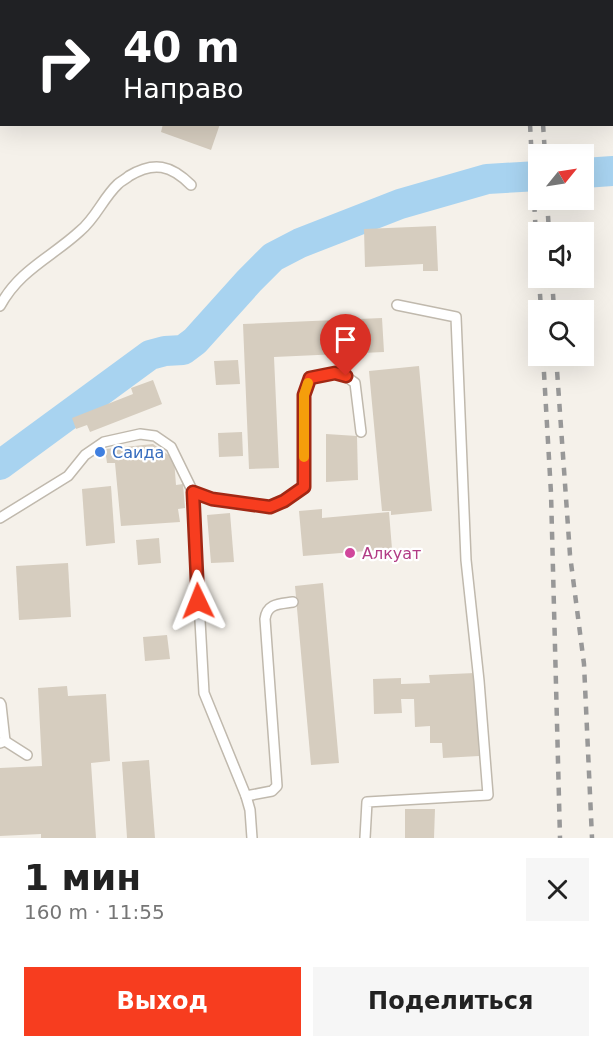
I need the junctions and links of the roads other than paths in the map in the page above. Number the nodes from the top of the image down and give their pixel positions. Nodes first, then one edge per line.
1 (191, 185) dead end
2 (397, 305) dead end
3 (0, 306) edge
4 (361, 432) dead end
5 (193, 492) junction
6 (0, 518) edge
7 (293, 602) dead end
8 (0, 703) edge
9 (3, 742) edge
10 (27, 755) dead end
11 (246, 796) junction
12 (252, 838) edge
13 (365, 838) edge

1 - 3 lane
2 - 13 lane
4 - 5 lane
5 - 6 lane
5 - 11 lane
7 - 11 lane
8 - 9 lane
9 - 10 lane
11 - 12 lane

